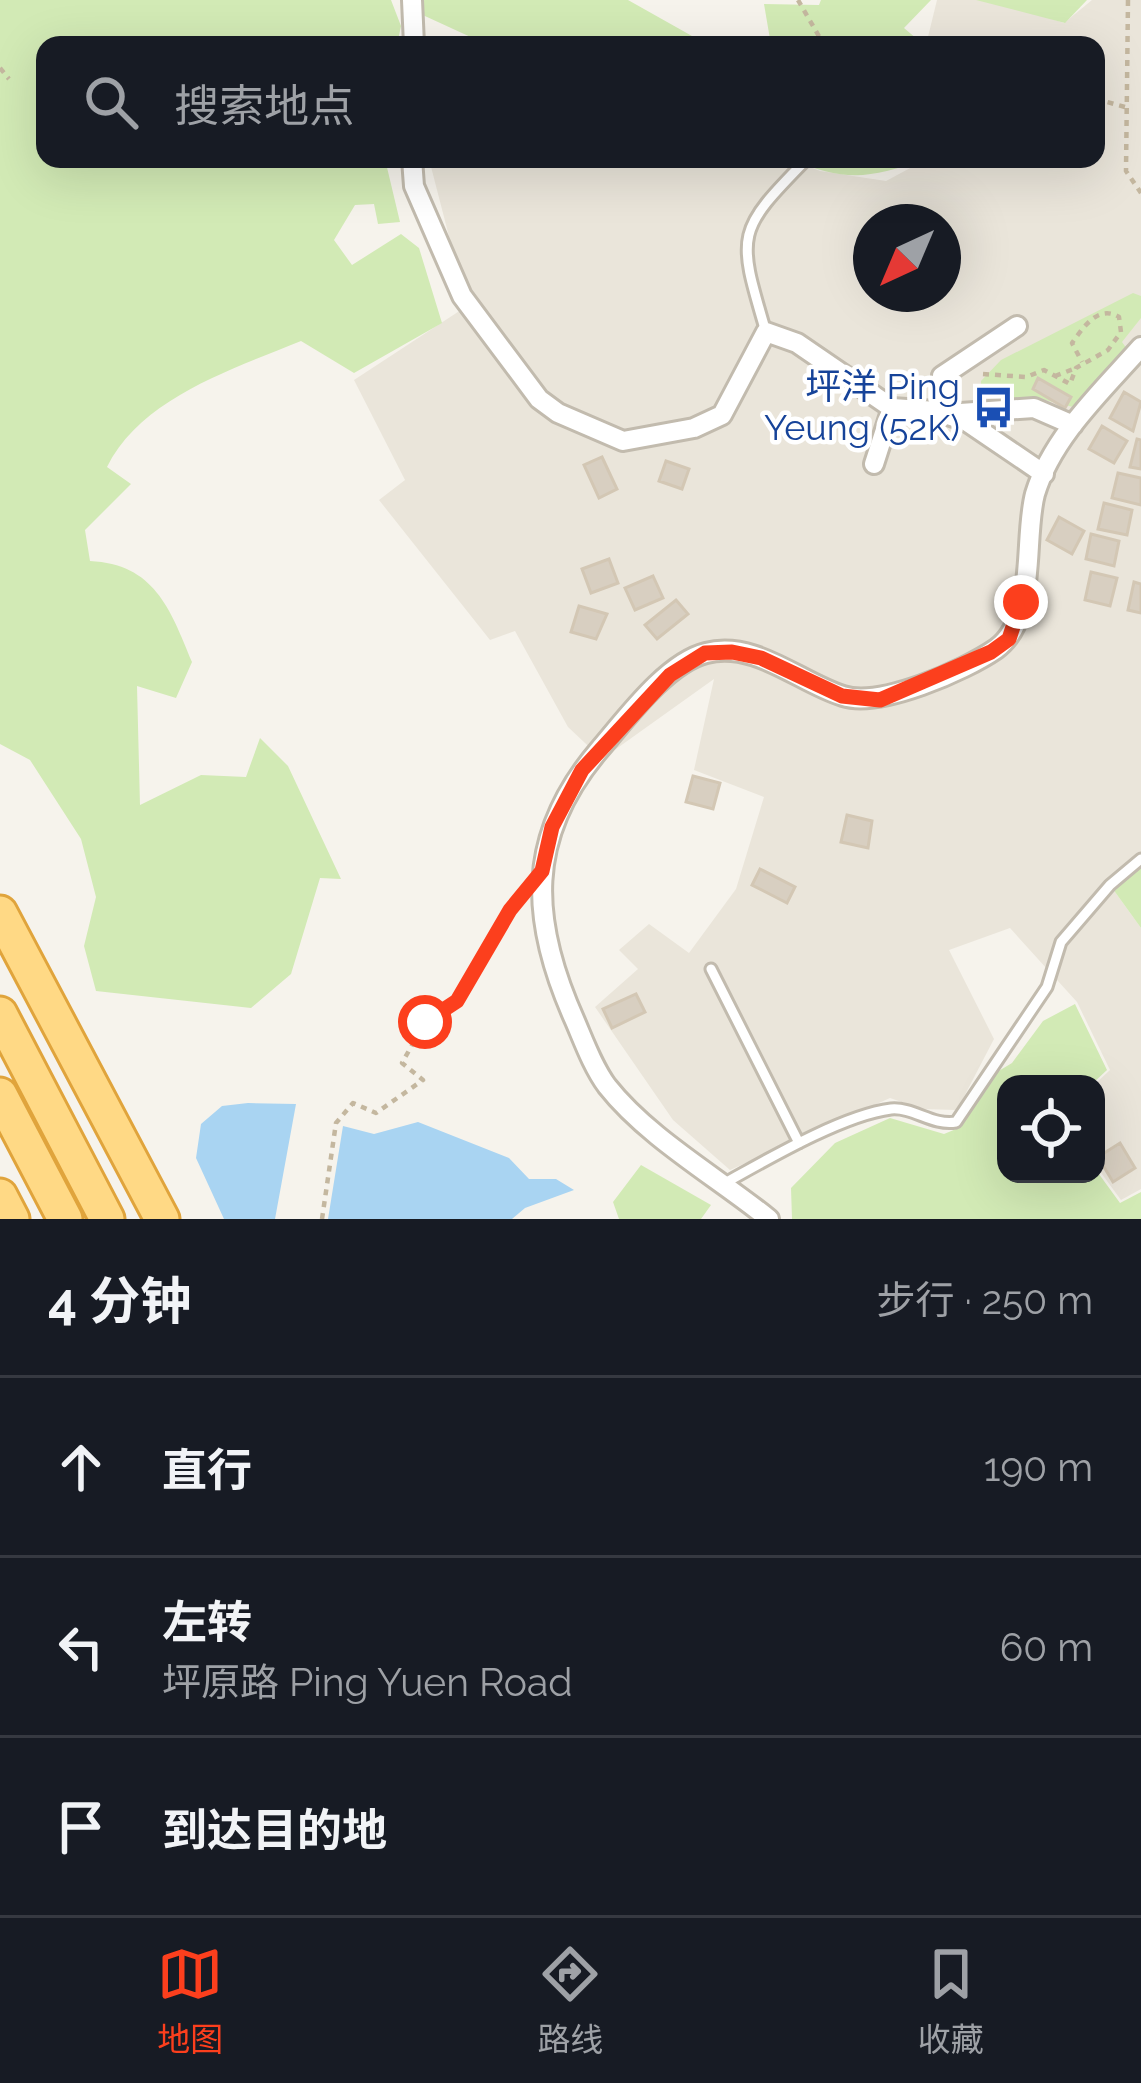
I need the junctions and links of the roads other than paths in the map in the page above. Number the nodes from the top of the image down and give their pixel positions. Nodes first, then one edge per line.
1 (412, 0) edge
2 (414, 36) edge
3 (413, 168) edge
4 (798, 168) edge
5 (1017, 326) dead end
6 (766, 332) junction
7 (1141, 347) edge
8 (892, 408) junction
9 (946, 414) junction
10 (1073, 425) junction
11 (874, 464) dead end
12 (1044, 475) junction
13 (1141, 859) edge
14 (0, 913) edge
15 (710, 969) dead end
16 (0, 1014) edge
17 (0, 1095) edge
18 (799, 1143) junction
19 (725, 1183) junction
20 (0, 1196) edge
21 (12, 1219) edge
22 (65, 1219) edge
23 (107, 1219) edge
24 (162, 1219) edge
25 (769, 1219) edge

1 - 2 street
3 - 6 street
4 - 6 lane
5 - 9 street
6 - 8 street
7 - 10 street
8 - 9 street
8 - 11 street
9 - 10 street
9 - 12 street
10 - 12 street
12 - 19 street
13 - 18 lane
14 - 24 highway
15 - 18 lane
16 - 23 highway
17 - 22 highway
18 - 19 lane
19 - 25 street
20 - 21 highway

